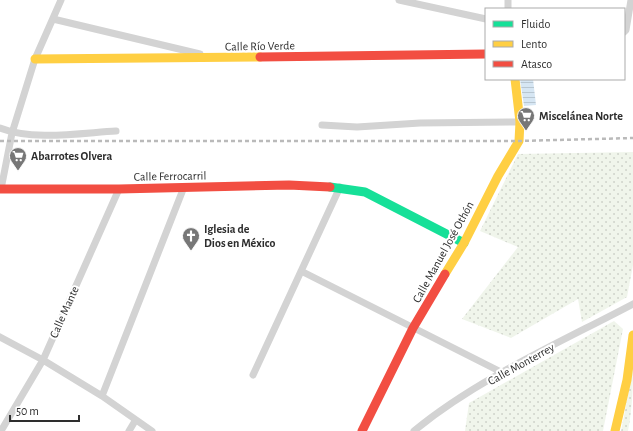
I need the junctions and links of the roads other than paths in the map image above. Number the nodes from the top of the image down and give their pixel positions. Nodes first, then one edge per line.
1 (60, 0) edge
2 (399, 0) edge
3 (631, 0) edge
4 (53, 19) junction
5 (485, 19) edge
6 (625, 31) edge
7 (485, 54) edge
8 (220, 58) junction
9 (35, 59) junction
10 (515, 80) edge
11 (520, 122) junction
12 (322, 125) dead end
13 (0, 128) edge
14 (116, 131) dead end
15 (12, 133) junction
16 (184, 187) junction
17 (340, 188) junction
18 (119, 189) junction
19 (0, 190) edge
20 (464, 243) junction
21 (301, 271) junction
22 (633, 304) edge
23 (413, 328) junction
24 (633, 335) edge
25 (0, 337) edge
26 (43, 360) junction
27 (503, 373) junction
28 (253, 374) dead end
29 (102, 396) junction
30 (135, 421) junction
31 (2, 431) edge
32 (129, 431) edge
33 (152, 431) edge
34 (362, 431) edge
35 (414, 431) edge
36 (615, 431) edge

1 - 4 street
2 - 5 street
3 - 6 street
4 - 8 street
4 - 9 street
7 - 8 street, Calle Río Verde
8 - 9 street, Calle Río Verde
9 - 15 street
10 - 11 street, Calle Manuel José Othón
11 - 12 street
11 - 20 street, Calle Manuel José Othón
13 - 15 street
14 - 15 street
15 - 19 street
16 - 17 street, Calle Ferrocarril
16 - 18 street, Calle Ferrocarril
16 - 29 street
17 - 20 street, Calle Ferrocarril
17 - 21 street
18 - 19 street, Calle Ferrocarril
18 - 26 street, Calle Mante
20 - 23 street, Calle Manuel José Othón
21 - 23 street
21 - 28 street
22 - 27 street, Calle Monterrey
23 - 27 street
23 - 34 street, Calle Manuel José Othón
24 - 36 street
25 - 26 street
26 - 29 street
26 - 31 street, Calle Mante
27 - 35 street, Calle Monterrey
29 - 30 street
30 - 32 street
30 - 33 street

